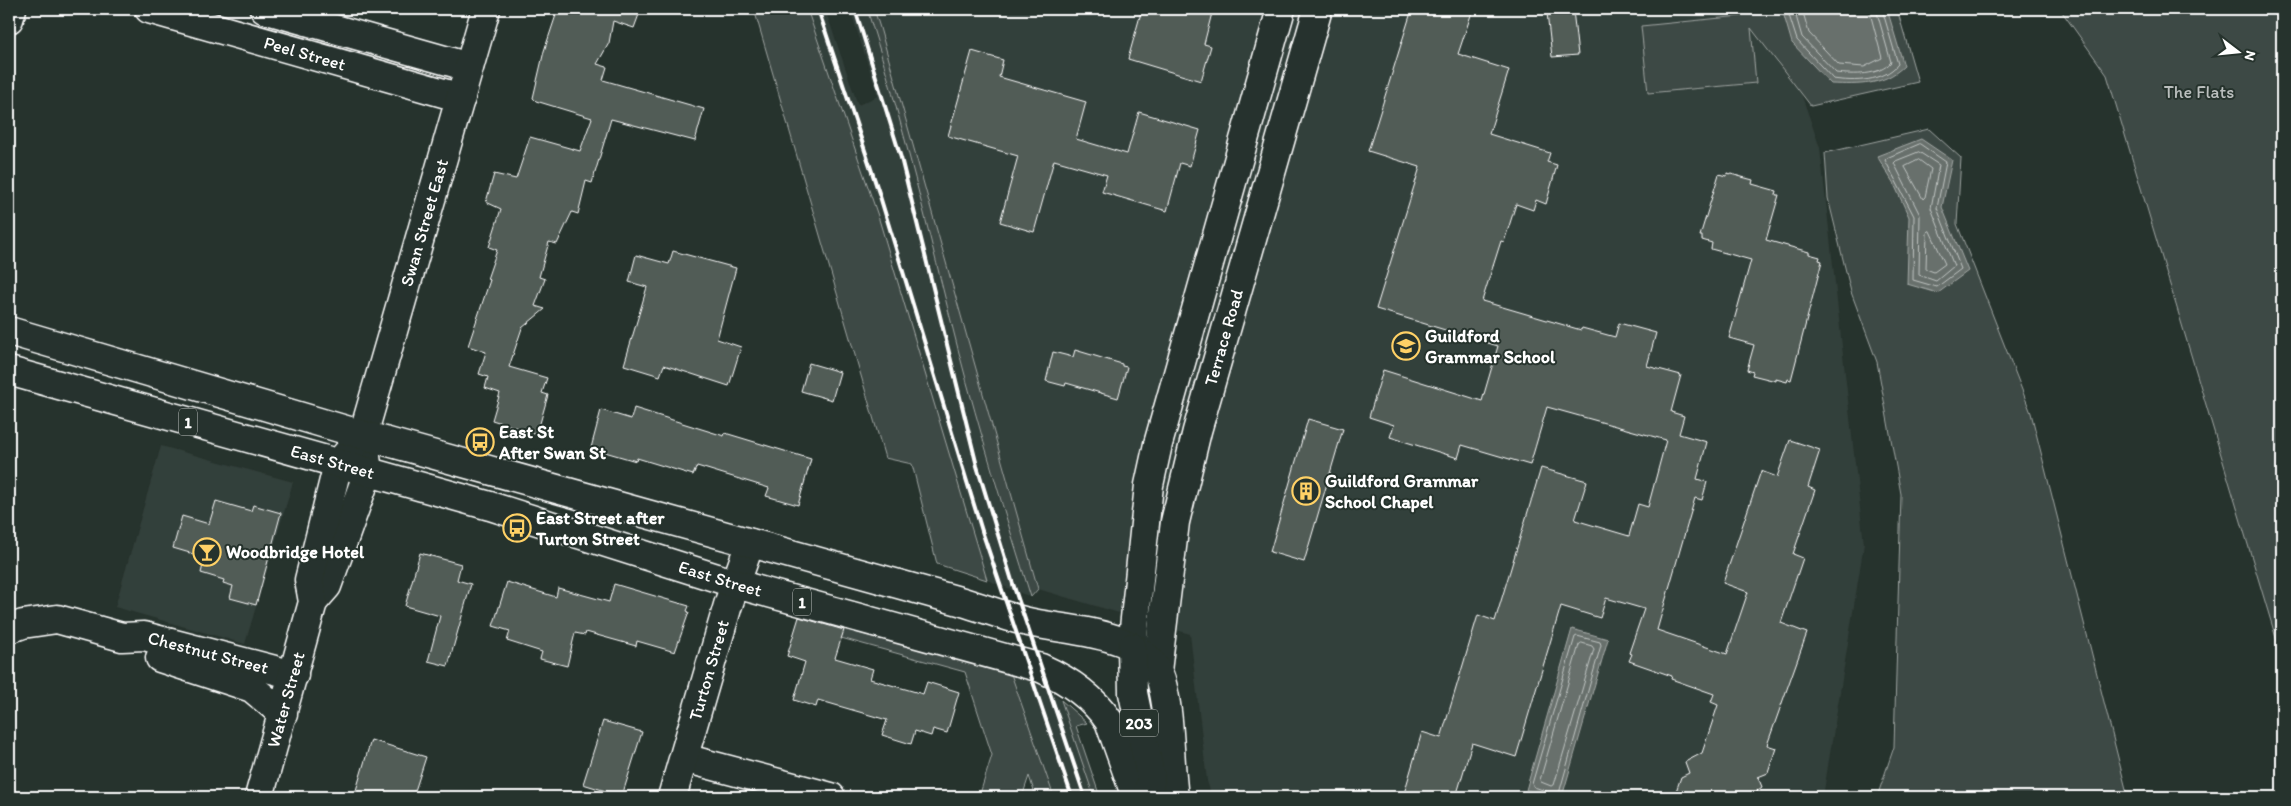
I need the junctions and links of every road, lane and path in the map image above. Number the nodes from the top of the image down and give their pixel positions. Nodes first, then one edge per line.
1 (12, 9) edge
2 (149, 9) edge
3 (264, 9) edge
4 (486, 9) edge
5 (1280, 9) edge
6 (1318, 9) edge
7 (9, 19) edge
8 (470, 67) junction
9 (460, 98) junction
10 (9, 331) edge
11 (9, 371) edge
12 (363, 435) junction
13 (338, 464) junction
14 (368, 472) junction
15 (750, 543) junction
16 (736, 584) junction
17 (313, 602) junction
18 (9, 629) edge
19 (122, 637) junction
20 (1132, 647) junction
21 (1157, 671) junction
22 (294, 675) junction
23 (283, 714) junction
24 (684, 758) junction
25 (259, 797) edge
26 (672, 797) edge
27 (830, 797) edge
28 (1136, 797) edge
29 (1147, 797) edge
30 (1174, 797) edge

1 - 7 main road
2 - 9 main road, Peel Street
3 - 8 main road, Peel Street
4 - 8 main road, Swan Street East
5 - 20 main road, Terrace Road / 203
6 - 21 main road, Terrace Road
8 - 9 main road, Swan Street East
9 - 12 main road, Swan Street East
10 - 12 main road, East Street / 1
11 - 13 main road, East Street / 1
12 - 13 main road, Water Street
12 - 14 main road, Water Street
12 - 15 main road, East Street / 1
13 - 14 main road, East Street / 1
13 - 17 main road, Water Street
14 - 16 main road, East Street / 1
14 - 17 main road, Water Street
15 - 16 main road, Turton Street
15 - 20 main road, East Street / 1
16 - 24 main road, Turton Street
16 - 28 main road, East Street / 1
17 - 22 main road, Water Street
18 - 19 main road, Chestnut Street
19 - 22 main road, Chestnut Street
19 - 23 main road, Chestnut Street
20 - 21 main road, East Street / 1
20 - 29 main road, 203
21 - 30 main road, 1
22 - 23 main road, Water Street
23 - 25 main road, Water Street
24 - 26 main road, Turton Street
24 - 27 main road

